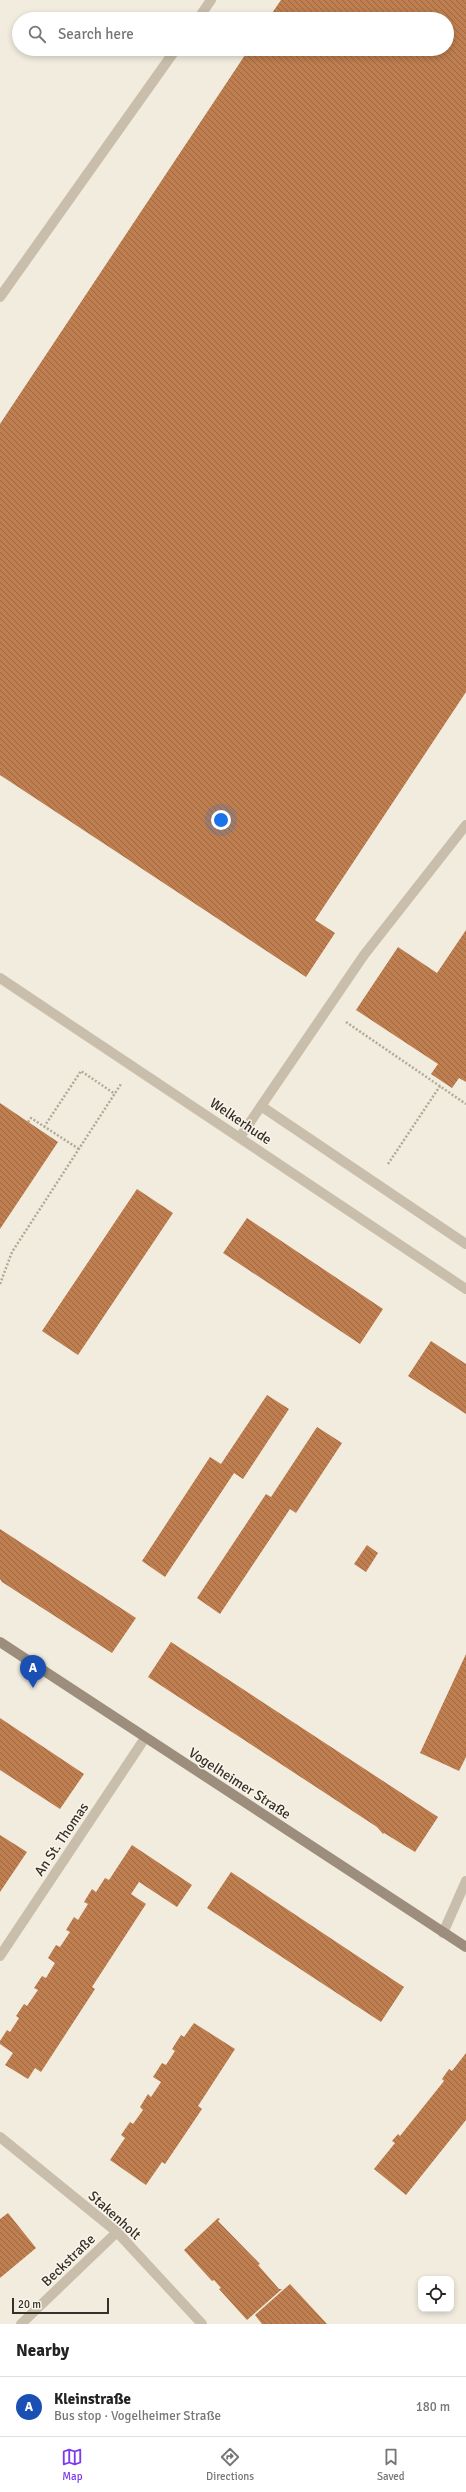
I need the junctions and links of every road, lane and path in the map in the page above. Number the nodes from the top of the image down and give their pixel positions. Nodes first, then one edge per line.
1 (211, 0) edge
2 (203, 12) edge
3 (171, 56) edge
4 (0, 296) edge
5 (466, 825) edge
6 (0, 978) edge
7 (327, 1009) junction
8 (133, 1065) junction
9 (440, 1086) junction
10 (115, 1094) junction
11 (466, 1104) edge
12 (261, 1106) junction
13 (28, 1122) dead end
14 (44, 1126) junction
15 (240, 1137) junction
16 (79, 1149) junction
17 (374, 1182) junction
18 (466, 1244) edge
19 (0, 1284) edge
20 (466, 1289) edge
21 (0, 1642) edge
22 (144, 1738) junction
23 (466, 1881) edge
24 (443, 1932) junction
25 (466, 1947) edge
26 (0, 1956) edge
27 (0, 2137) edge
28 (117, 2232) junction
29 (21, 2324) edge
30 (202, 2324) edge

1 - 2 street
3 - 4 street
5 - 7 street
6 - 8 street, Welkerhude
7 - 9 path
7 - 12 street
8 - 10 path
8 - 15 street, Welkerhude
9 - 11 path
9 - 17 path
10 - 14 path
10 - 16 path
12 - 15 street
12 - 17 street
13 - 14 path
14 - 16 path
15 - 20 street, Welkerhude
16 - 19 path
17 - 18 street
21 - 22 main road, Vogelheimer Straße
22 - 24 main road, Vogelheimer Straße
22 - 26 street, An St. Thomas
23 - 24 street
24 - 25 main road, Vogelheimer Straße
27 - 28 street, Stakenholt
28 - 29 street, Beckstraße
28 - 30 street, Stakenholt

